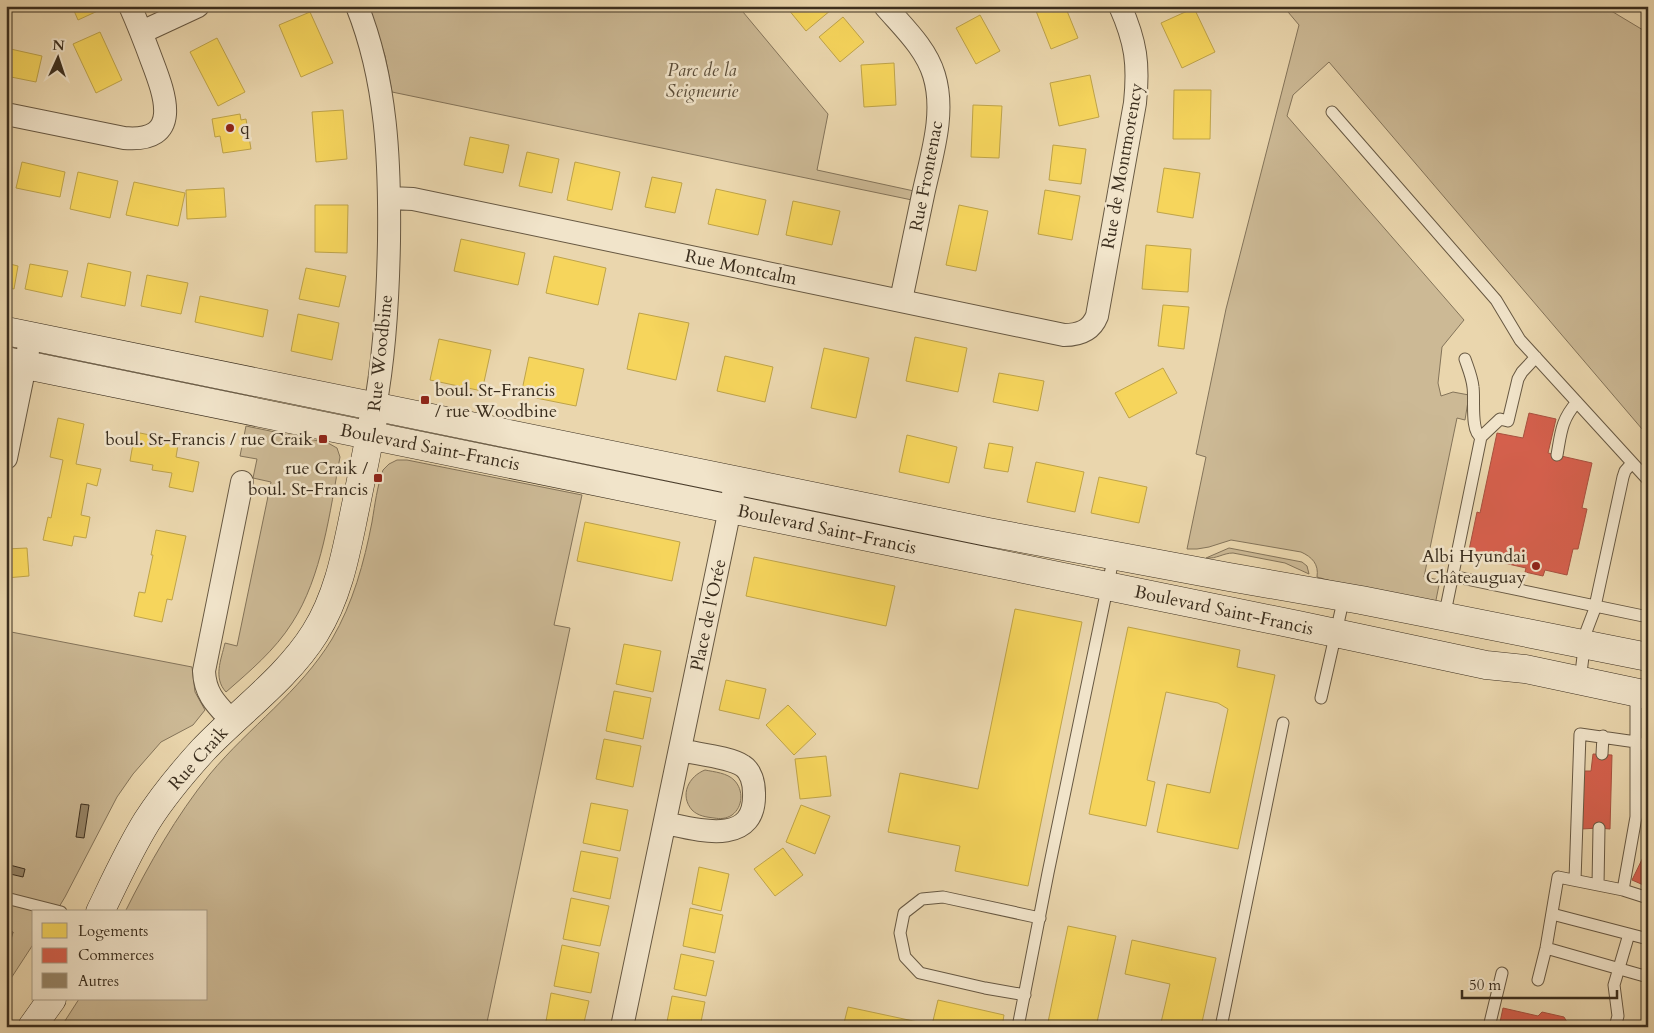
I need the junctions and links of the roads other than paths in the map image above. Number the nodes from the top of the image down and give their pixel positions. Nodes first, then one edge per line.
1 (130, 6) edge
2 (198, 6) edge
3 (357, 6) edge
4 (885, 6) edge
5 (1120, 6) edge
6 (142, 32) junction
7 (1332, 112) dead end
8 (6, 114) edge
9 (390, 198) junction
10 (901, 300) junction
11 (1090, 327) joint
12 (19, 334) edge
13 (1536, 357) junction
14 (1464, 359) dead end
15 (16, 363) edge
16 (1577, 402) junction
17 (375, 407) junction
18 (370, 435) junction
19 (1481, 437) junction
20 (1557, 455) dead end
21 (6, 458) edge
22 (1632, 463) junction
23 (736, 480) junction
24 (1648, 480) edge
25 (242, 482) dead end
26 (730, 508) junction
27 (1114, 556) junction
28 (1452, 576) junction
29 (1108, 587) junction
30 (1344, 597) junction
31 (1594, 606) junction
32 (1441, 615) junction
33 (1648, 617) edge
34 (1336, 633) junction
35 (1584, 644) junction
36 (1648, 657) edge
37 (1580, 681) junction
38 (1642, 694) edge
39 (1321, 698) dead end
40 (232, 721) junction
41 (1283, 723) dead end
42 (1603, 736) junction
43 (1636, 742) junction
44 (1648, 746) edge
45 (680, 750) junction
46 (1602, 754) dead end
47 (1636, 817) junction
48 (1648, 822) edge
49 (665, 823) junction
50 (1599, 828) dead end
51 (1575, 880) junction
52 (1598, 885) junction
53 (1623, 890) junction
54 (6, 898) edge
55 (1648, 898) edge
56 (53, 910) edge
57 (101, 910) edge
58 (1552, 914) junction
59 (1040, 918) junction
60 (1629, 934) junction
61 (1648, 939) edge
62 (1546, 948) junction
63 (1618, 968) junction
64 (1502, 973) dead end
65 (1648, 977) edge
66 (1538, 980) dead end
67 (1025, 995) junction
68 (51, 1000) edge
69 (32, 1027) edge
70 (622, 1027) edge
71 (1018, 1027) edge
72 (1221, 1027) edge
73 (1489, 1027) edge
74 (1615, 1027) edge

1 - 6 street
2 - 6 street
3 - 9 street, Rue Woodbine
4 - 10 street, Rue Frontenac
5 - 11 street, Rue de Montmorency
6 - 8 street
7 - 13 lane
9 - 10 street, Rue Montcalm
9 - 17 street, Rue Woodbine
10 - 11 street, Rue Montcalm
12 - 15 street
12 - 17 street, Boulevard Saint-Francis
13 - 16 lane
13 - 19 lane
14 - 19 lane
15 - 18 street, Boulevard Saint-Francis
15 - 21 street
16 - 20 lane
16 - 22 lane
17 - 18 street, Rue Woodbine
17 - 23 street, Boulevard Saint-Francis
18 - 26 street, Boulevard Saint-Francis
18 - 40 street, Rue Woodbine
19 - 28 lane
22 - 24 lane
22 - 31 lane
23 - 26 street, Place de l'Orée
23 - 27 street, Boulevard Saint-Francis
25 - 40 street, Rue Craik
26 - 29 street, Boulevard Saint-Francis
26 - 45 street, Place de l'Orée
27 - 29 lane
27 - 30 street, Boulevard Saint-Francis
28 - 31 lane
28 - 32 lane
29 - 34 street, Boulevard Saint-Francis
29 - 59 lane
30 - 32 street, Boulevard Saint-Francis
30 - 34 lane
31 - 33 lane
31 - 35 lane
32 - 35 street, Boulevard Saint-Francis
34 - 37 street, Boulevard Saint-Francis
34 - 39 lane
35 - 36 street, Boulevard Saint-Francis
35 - 37 lane
37 - 38 street, Boulevard Saint-Francis
38 - 43 lane
40 - 57 street, Rue Craik
41 - 72 lane
42 - 43 lane
42 - 46 lane
42 - 51 lane
43 - 44 lane
43 - 47 lane
45 - 49 street, Place de l'Orée
45 - 49 street
47 - 48 lane
47 - 53 lane
49 - 70 street, Place de l'Orée
50 - 52 lane
51 - 52 lane
51 - 58 lane
52 - 53 lane
53 - 55 lane
54 - 56 lane
58 - 60 lane
58 - 62 lane
59 - 67 lane
59 - 67 lane
60 - 61 lane
60 - 63 lane
62 - 63 lane
62 - 66 lane
63 - 65 lane
63 - 74 lane
64 - 73 lane
67 - 71 lane
68 - 69 street

